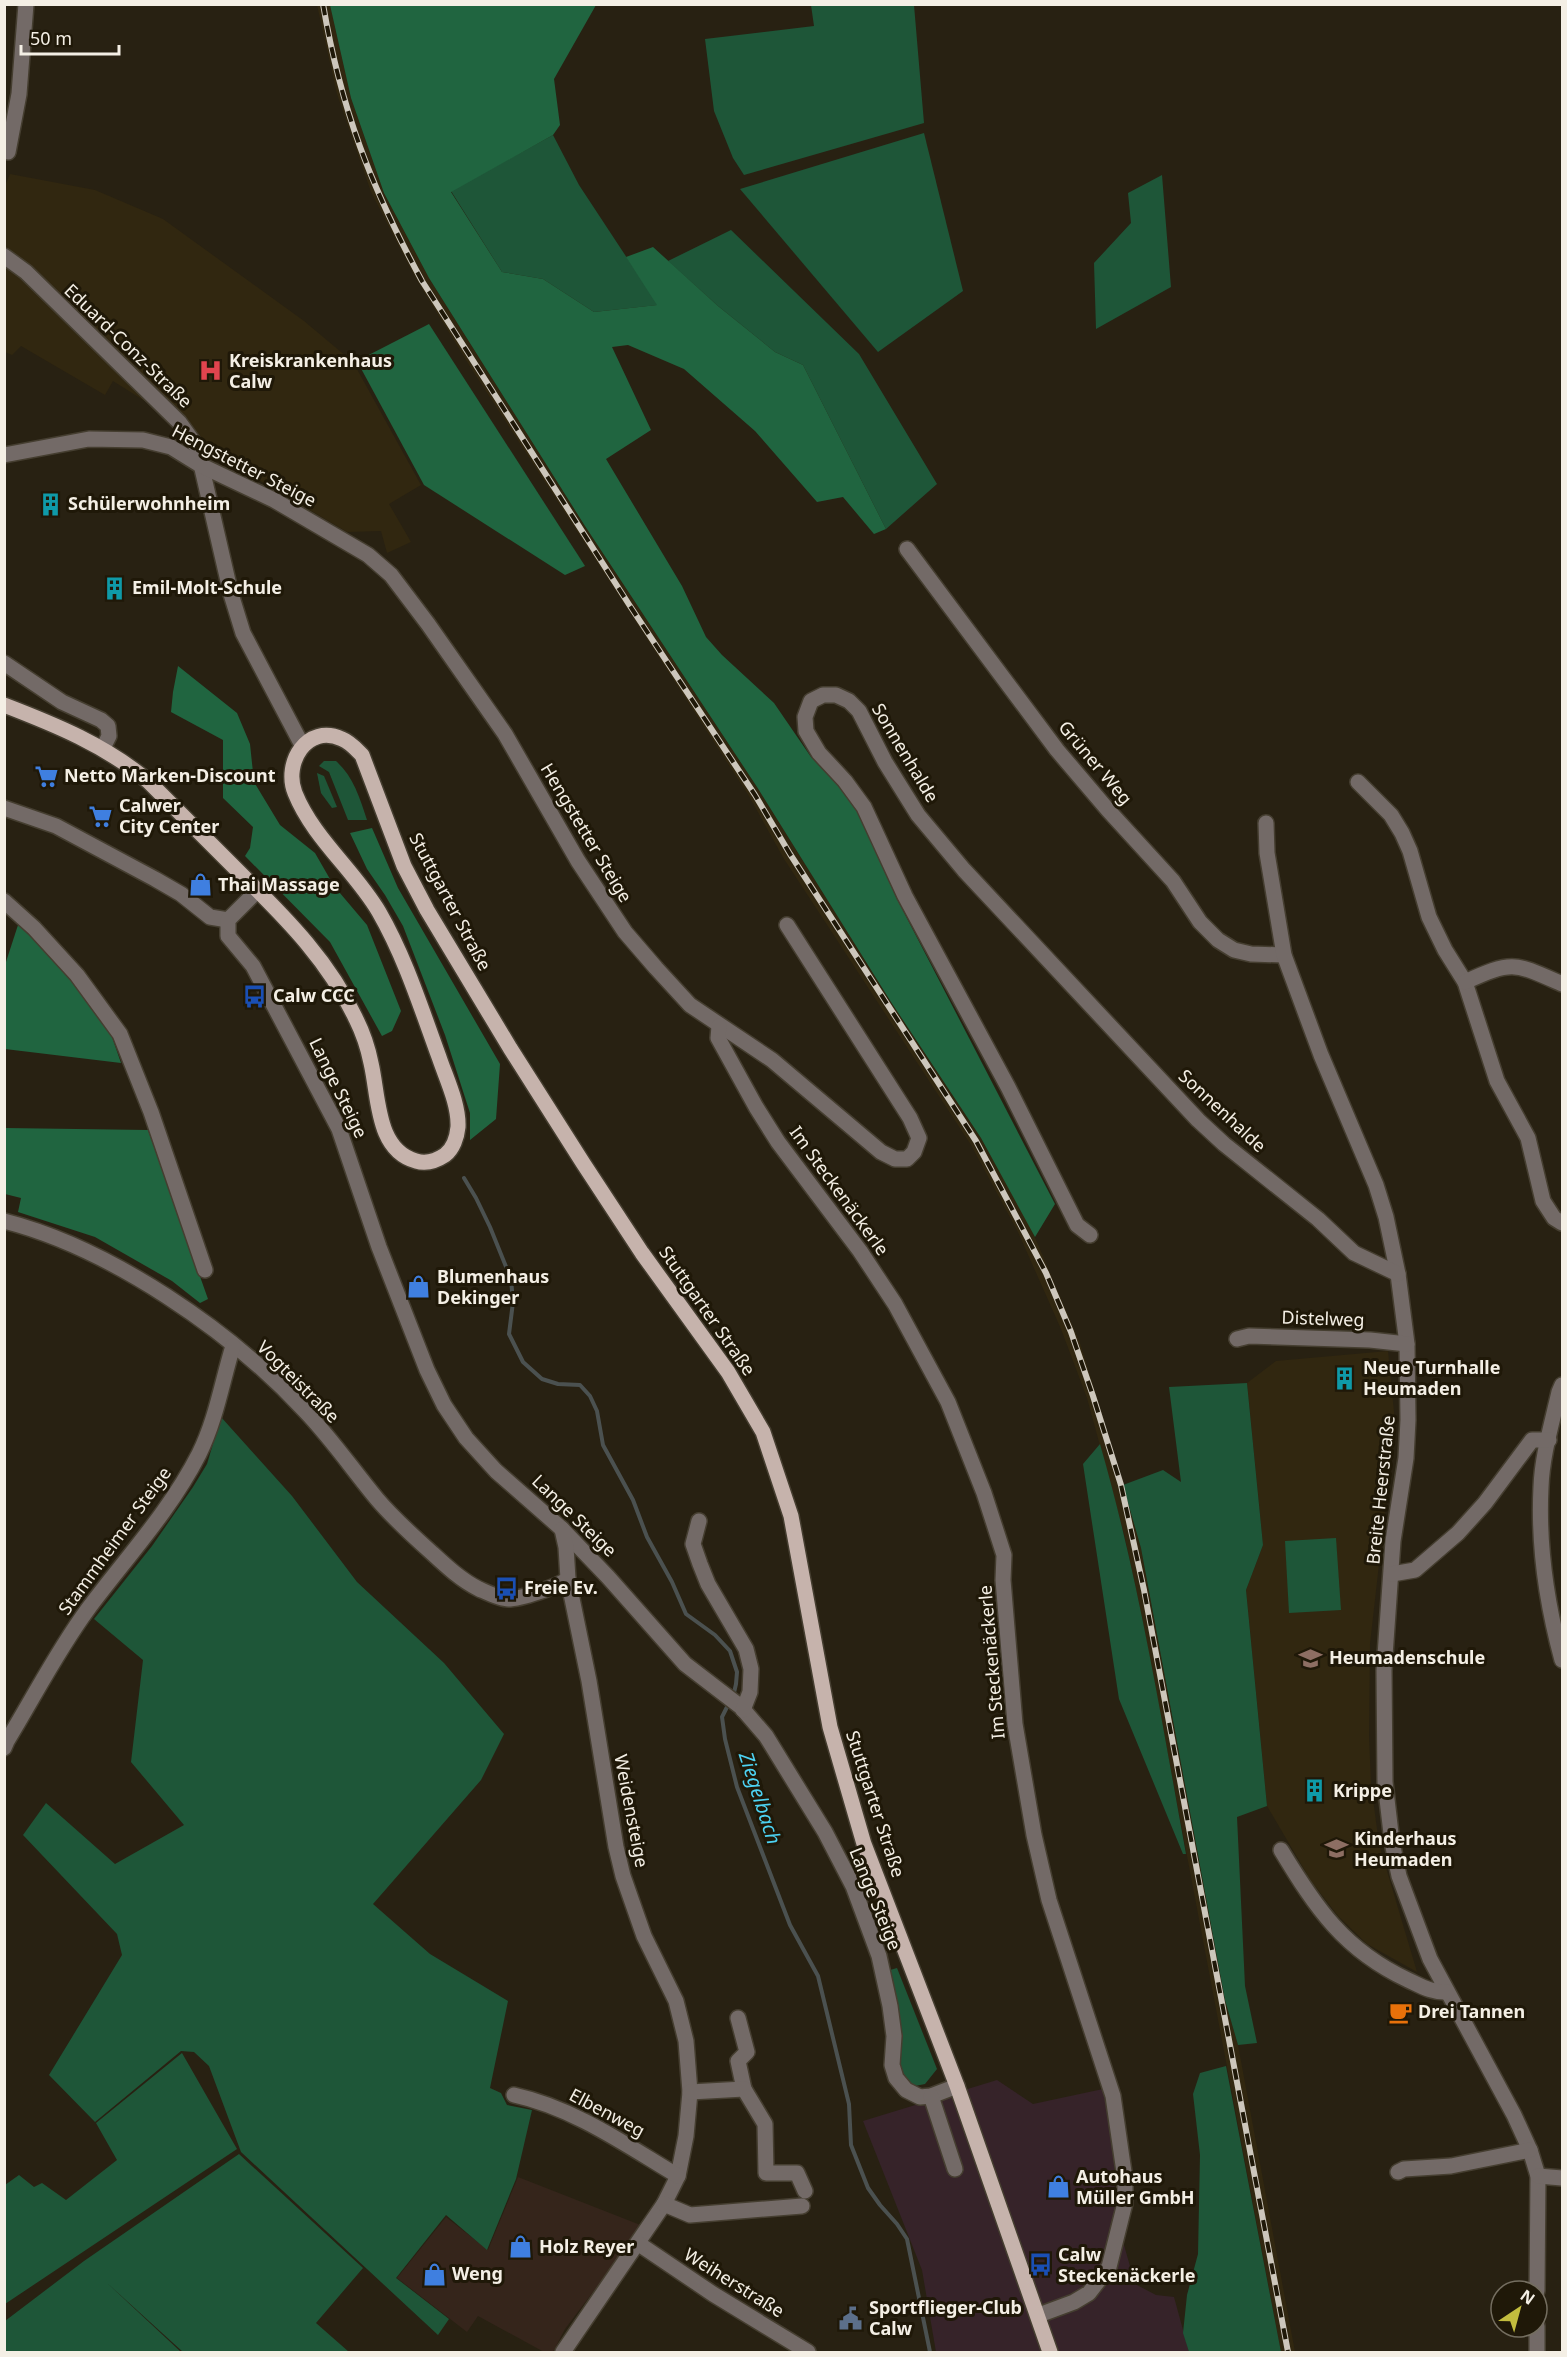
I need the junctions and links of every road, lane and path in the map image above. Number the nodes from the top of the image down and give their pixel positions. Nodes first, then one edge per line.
1 (26, 4) edge
2 (8, 152) dead end
3 (4, 256) edge
4 (4, 455) edge
5 (200, 465) junction
6 (907, 549) dead end
7 (4, 663) edge
8 (4, 705) edge
9 (302, 745) junction
10 (103, 748) junction
11 (1359, 782) dead end
12 (4, 808) edge
13 (1266, 823) dead end
14 (258, 890) junction
15 (4, 901) edge
16 (228, 920) junction
17 (787, 925) dead end
18 (1284, 955) junction
19 (1465, 982) junction
20 (1563, 984) edge
21 (719, 1026) junction
22 (4, 1221) edge
23 (1563, 1223) edge
24 (1090, 1235) dead end
25 (205, 1270) dead end
26 (1398, 1274) junction
27 (1237, 1339) dead end
28 (1407, 1344) junction
29 (233, 1346) junction
30 (1563, 1385) edge
31 (1548, 1440) junction
32 (699, 1521) dead end
33 (562, 1529) junction
34 (1392, 1574) junction
35 (568, 1579) junction
36 (1563, 1660) edge
37 (742, 1709) junction
38 (8, 1741) edge
39 (1281, 1850) dead end
40 (1447, 1992) junction
41 (738, 2018) dead end
42 (957, 2086) junction
43 (744, 2089) junction
44 (690, 2092) junction
45 (514, 2095) dead end
46 (931, 2096) junction
47 (1530, 2150) junction
48 (955, 2169) dead end
49 (1398, 2172) dead end
50 (678, 2176) junction
51 (1538, 2176) junction
52 (1563, 2178) edge
53 (664, 2204) junction
54 (639, 2244) junction
55 (1537, 2279) edge
56 (1039, 2315) junction
57 (563, 2352) edge
58 (808, 2352) edge
59 (1050, 2352) edge

1 - 2 street
3 - 5 street, Eduard-Conz-Straße
4 - 5 street, Hengstetter Steige
5 - 9 street, Eduard-Conz-Straße
5 - 21 street, Hengstetter Steige
6 - 18 street, Grüner Weg
7 - 10 street
8 - 10 main road
9 - 14 main road
9 - 42 main road, Stuttgarter Straße
10 - 14 main road
11 - 19 street
12 - 16 street
13 - 18 street, Breite Heerstraße
14 - 16 street
15 - 25 street
16 - 33 street, Lange Steige
17 - 21 street, Hengstetter Steige
18 - 26 street, Breite Heerstraße
19 - 20 street
19 - 23 street
21 - 56 street, Im Steckenäckerle
22 - 29 street, Vogteistraße
24 - 26 street, Sonnenhalde
26 - 28 street, Breite Heerstraße
27 - 28 street, Distelweg
28 - 34 street, Breite Heerstraße
29 - 35 street, Vogteistraße
29 - 38 street, Stammheimer Steige
30 - 31 street
31 - 34 street
31 - 36 street
32 - 37 street
33 - 35 street, Weidensteige
33 - 37 street, Lange Steige
34 - 40 street, Breite Heerstraße
35 - 44 street, Weidensteige
37 - 46 street, Lange Steige
39 - 40 street
40 - 47 street, Breite Heerstraße
41 - 43 street
42 - 46 street
42 - 56 main road, Stuttgarter Straße
43 - 44 street
43 - 53 street
44 - 50 street, Weidensteige
45 - 50 street, Elbenweg
46 - 48 street
47 - 49 street
47 - 51 street, Breite Heerstraße
50 - 53 street, Weidensteige
51 - 52 street
51 - 55 street, Breite Heerstraße
53 - 54 street, Weidensteige
54 - 57 street, Weidensteige
54 - 58 street, Weiherstraße
56 - 59 main road, Stuttgarter Straße

